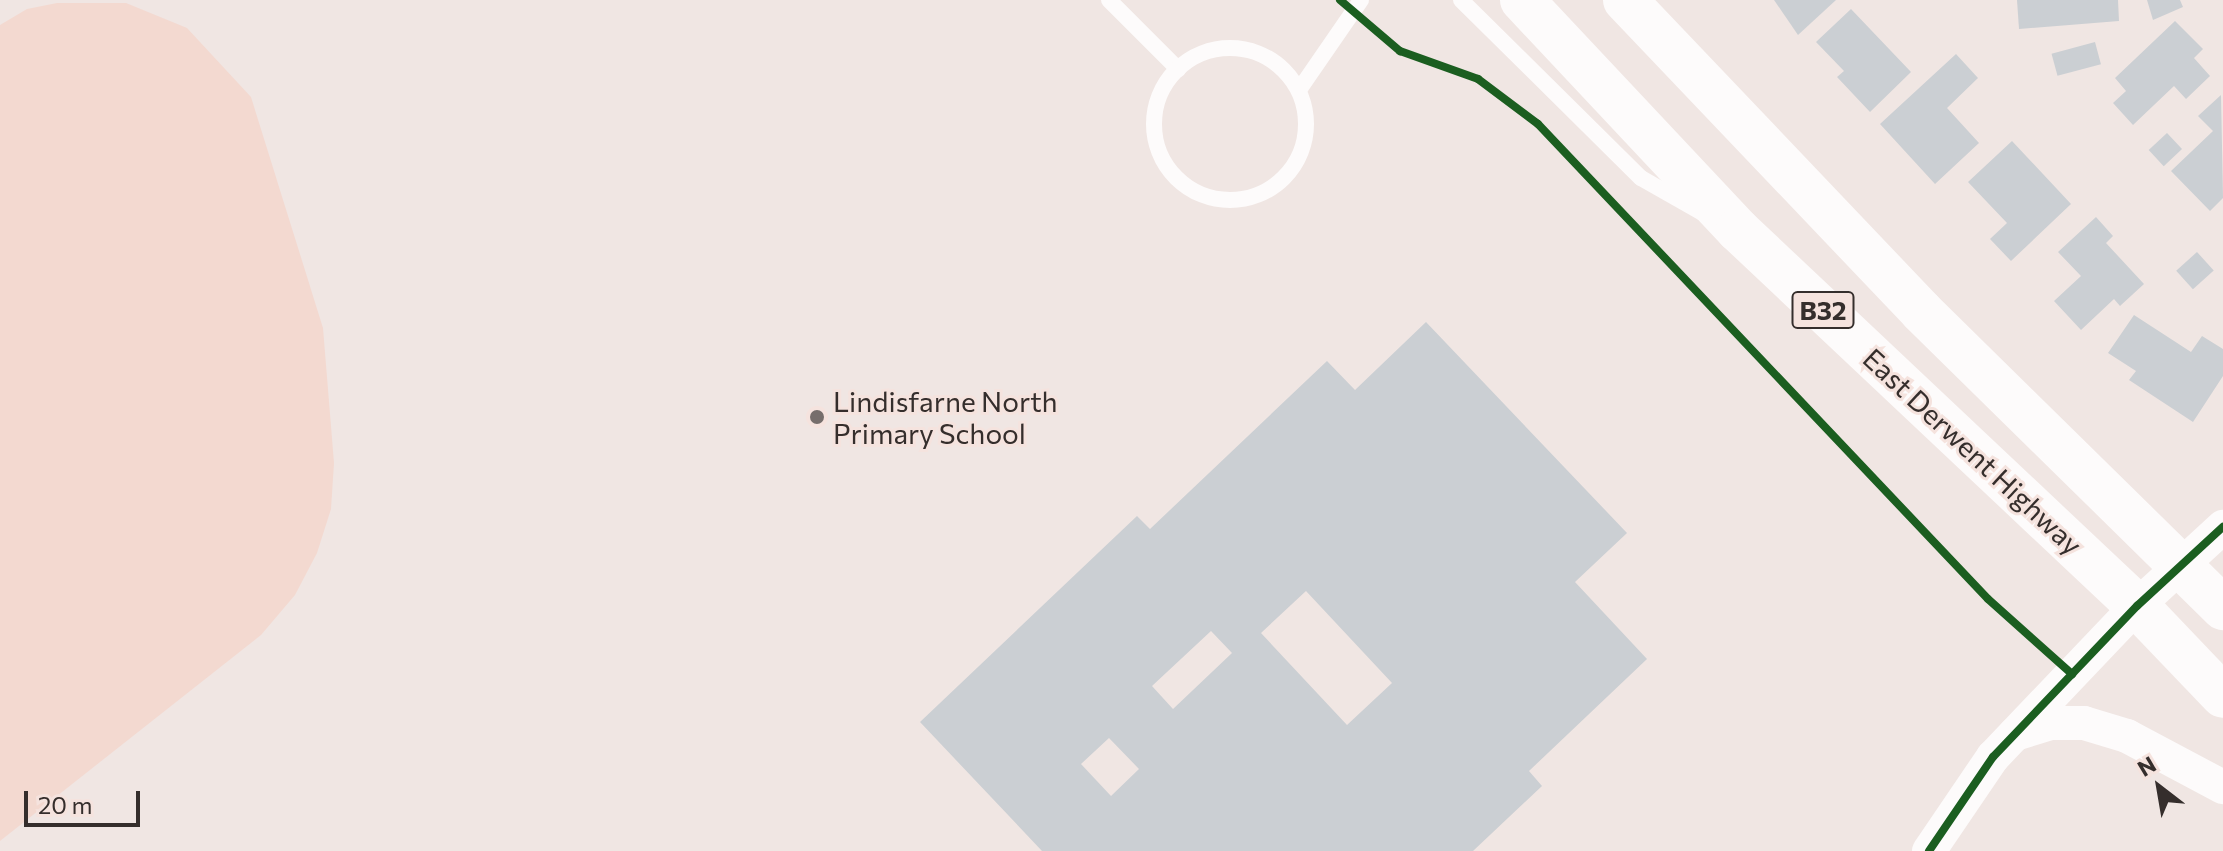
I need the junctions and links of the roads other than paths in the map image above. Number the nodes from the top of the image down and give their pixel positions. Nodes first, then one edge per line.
1 (1109, 0) edge
2 (1361, 0) edge
3 (1461, 0) edge
4 (1522, 0) edge
5 (1625, 0) edge
6 (1178, 69) junction
7 (1299, 90) junction
8 (1738, 230) junction
9 (2223, 527) edge
10 (2183, 565) junction
11 (2137, 606) junction
12 (2223, 608) edge
13 (2223, 696) edge
14 (2015, 734) junction
15 (2223, 787) edge
16 (1929, 851) edge

1 - 6 lane
2 - 7 lane
3 - 8 lane
4 - 8 main road, East Derwent Highway / B32
5 - 10 main road, B32
6 - 7 lane
6 - 7 lane
8 - 11 main road, East Derwent Highway / B32
9 - 10 street
10 - 11 street
10 - 12 main road, B32
11 - 13 main road, East Derwent Highway / B32
11 - 14 street
14 - 15 street
14 - 16 street

